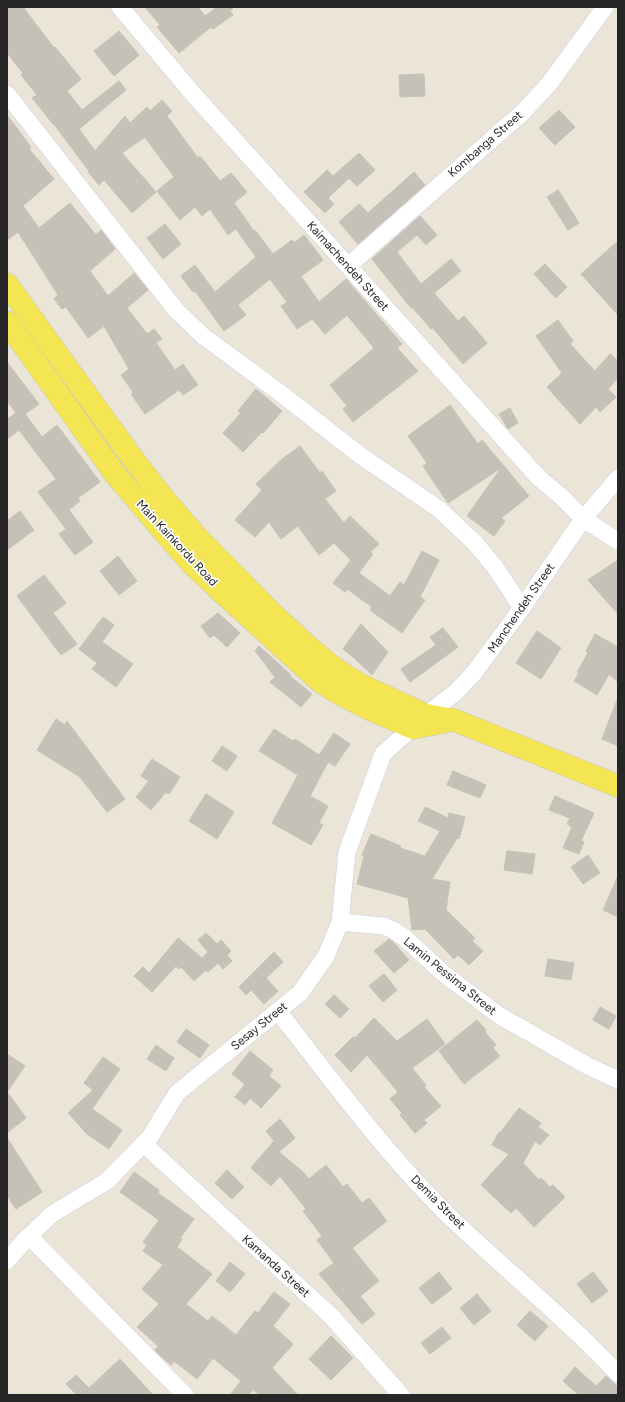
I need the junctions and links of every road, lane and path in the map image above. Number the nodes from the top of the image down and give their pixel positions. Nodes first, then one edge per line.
1 (120, 7) edge
2 (605, 7) edge
3 (7, 94) edge
4 (348, 266) junction
5 (7, 284) edge
6 (7, 322) edge
7 (133, 459) junction
8 (115, 474) junction
9 (618, 478) edge
10 (583, 519) junction
11 (618, 541) edge
12 (522, 608) junction
13 (419, 722) junction
14 (618, 786) edge
15 (340, 922) junction
16 (278, 1011) junction
17 (618, 1080) edge
18 (144, 1144) junction
19 (29, 1236) junction
20 (7, 1261) edge
21 (618, 1374) edge
22 (185, 1395) edge
23 (402, 1395) edge

1 - 4 street, Kaimachendeh Street
2 - 4 street, Kombanga Street
3 - 12 street
4 - 10 street, Kaimachendeh Street
5 - 7 main road
6 - 8 main road, Main Kainkordu Road
7 - 8 main road
7 - 13 main road
8 - 13 main road, Main Kainkordu Road
9 - 10 street, Manchendeh Street
10 - 11 street, Kaimachendeh Street
10 - 12 street, Manchendeh Street
12 - 13 street, Manchendeh Street
13 - 14 main road
13 - 15 street, Sesay Street
15 - 16 street, Sesay Street
15 - 17 street, Lamin Pessima Street
16 - 18 street, Sesay Street
16 - 21 street, Demia Street
18 - 19 street, Sesay Street
18 - 23 street, Kamanda Street
19 - 20 street, Sesay Street
19 - 22 street

